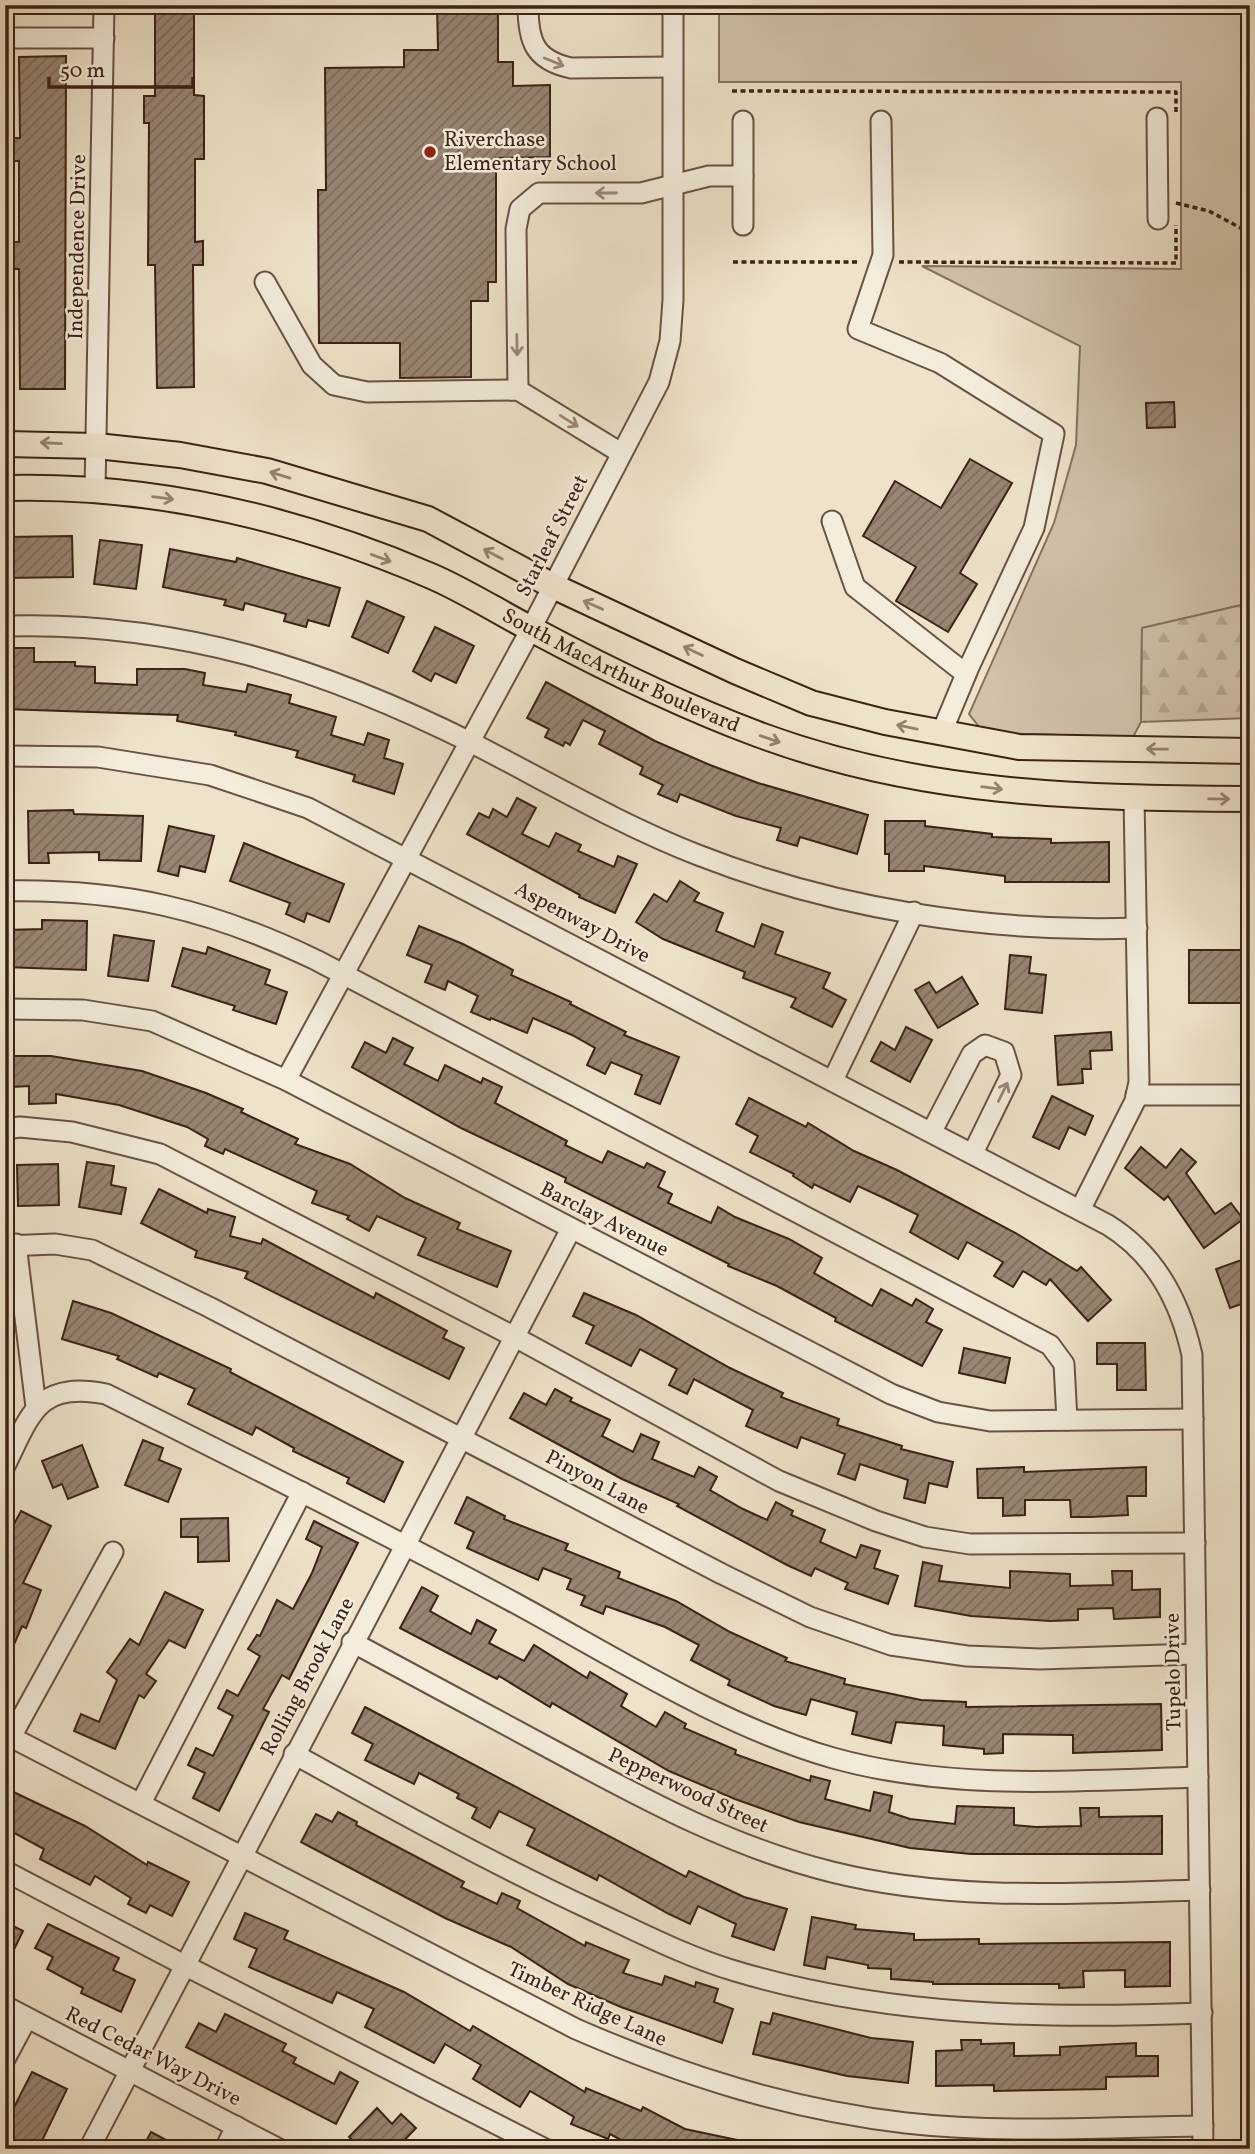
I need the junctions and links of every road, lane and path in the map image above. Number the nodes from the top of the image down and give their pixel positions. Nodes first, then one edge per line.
1 (104, 5) edge
2 (528, 5) edge
3 (673, 5) edge
4 (5, 38) edge
5 (104, 38) junction
6 (672, 67) junction
7 (733, 91) dead end
8 (1167, 119) joint
9 (743, 121) dead end
10 (881, 121) dead end
11 (743, 176) junction
12 (673, 184) junction
13 (1158, 219) dead end
14 (743, 225) dead end
15 (1250, 233) edge
16 (733, 262) dead end
17 (880, 262) junction
18 (265, 282) dead end
19 (518, 390) junction
20 (5, 444) edge
21 (97, 446) junction
22 (621, 453) junction
23 (5, 488) edge
24 (95, 490) junction
25 (832, 521) dead end
26 (553, 586) junction
27 (5, 626) edge
28 (530, 629) junction
29 (966, 674) junction
30 (942, 734) junction
31 (469, 742) junction
32 (1250, 751) edge
33 (5, 756) edge
34 (1134, 797) junction
35 (1250, 799) edge
36 (406, 857) junction
37 (5, 891) edge
38 (914, 912) junction
39 (1137, 928) junction
40 (343, 974) junction
41 (5, 1009) edge
42 (286, 1080) junction
43 (833, 1080) junction
44 (1136, 1095) junction
45 (1250, 1095) edge
46 (5, 1129) edge
47 (932, 1131) junction
48 (973, 1153) junction
49 (1080, 1210) junction
50 (1108, 1226) joint
51 (571, 1229) junction
52 (11, 1245) edge
53 (513, 1336) junction
54 (36, 1407) junction
55 (1193, 1419) junction
56 (1067, 1420) junction
57 (459, 1436) junction
58 (5, 1466) edge
59 (302, 1492) junction
60 (404, 1543) junction
61 (1195, 1544) junction
62 (113, 1552) dead end
63 (352, 1642) junction
64 (1196, 1654) junction
65 (8, 1736) edge
66 (294, 1754) junction
67 (1198, 1777) junction
68 (141, 1803) junction
69 (242, 1854) junction
70 (5, 1871) edge
71 (1200, 1890) junction
72 (184, 1965) junction
73 (5, 2006) edge
74 (1202, 2014) junction
75 (27, 2018) junction
76 (5, 2059) edge
77 (129, 2070) junction
78 (236, 2126) junction
79 (1203, 2126) junction
80 (89, 2149) edge
81 (225, 2149) edge
82 (279, 2149) edge
83 (543, 2149) edge
84 (1203, 2149) edge

1 - 5 street, Independence Drive
2 -> 6 street
3 - 6 street, Starleaf Street
4 - 5 street
5 - 21 street, Independence Drive
6 - 12 street, Starleaf Street
7 - 8 path
8 - 13 street
9 - 11 street
10 - 17 street
11 - 12 street
11 - 14 street
12 -> 19 street
12 - 22 street, Starleaf Street
15 - 17 path
16 - 17 path
17 - 29 street
18 - 19 street
19 -> 22 street
21 -> 20 main road
21 - 24 street, Independence Drive
26 -> 21 main road
22 - 26 street, Starleaf Street
23 - 24 main road, South MacArthur Boulevard
24 -> 28 main road, South MacArthur Boulevard
25 - 29 street
26 - 28 street, Starleaf Street
30 -> 26 main road
27 - 31 street
28 - 31 street, Starleaf Street
28 -> 34 main road, South MacArthur Boulevard
29 - 30 street
32 -> 30 main road
31 - 36 street, Starleaf Street
31 - 38 street
33 - 36 street, Aspenway Drive
34 -> 35 main road, South MacArthur Boulevard
34 - 39 street
36 - 40 street, Starleaf Street
36 - 43 street, Aspenway Drive
37 - 40 street
38 - 39 street
38 - 43 street
39 - 44 street
40 - 42 street, Starleaf Street
40 - 56 street
41 - 42 street, Barclay Avenue
42 - 51 street, Barclay Avenue
43 - 47 street, Aspenway Drive
44 - 45 street
44 - 49 street
46 - 53 street
47 - 48 street, Aspenway Drive
48 -> 47 street
48 - 49 street, Aspenway Drive
49 - 50 street, Aspenway Drive
50 - 55 street, Tupelo Drive
51 - 53 street, Rolling Brook Lane
51 - 56 street, Barclay Avenue
52 - 54 street
52 - 57 street, Pinyon Lane
53 - 57 street, Rolling Brook Lane
53 - 61 street
54 - 58 street
54 - 59 street
55 - 56 street, Barclay Avenue
55 - 61 street, Tupelo Drive
57 - 60 street, Rolling Brook Lane
57 - 64 street, Pinyon Lane
59 - 60 street
59 - 68 street
60 - 63 street, Rolling Brook Lane
60 - 67 street
61 - 64 street, Tupelo Drive
62 - 65 street
63 - 66 street, Rolling Brook Lane
63 - 71 street, Pepperwood Street
64 - 67 street, Tupelo Drive
65 - 68 street, Timber Ridge Lane
66 - 69 street, Rolling Brook Lane
66 - 74 street
67 - 71 street, Tupelo Drive
68 - 69 street, Timber Ridge Lane
69 - 72 street, Rolling Brook Lane
69 - 79 street, Timber Ridge Lane
70 - 72 street
71 - 74 street, Tupelo Drive
72 - 77 street, Rolling Brook Lane
72 - 83 street
73 - 75 street, Red Cedar Way Drive
74 - 79 street, Tupelo Drive
75 - 76 street
75 - 77 street, Red Cedar Way Drive
77 - 78 street, Red Cedar Way Drive
77 - 80 street, Rolling Brook Lane
78 - 81 street
78 - 82 street, Red Cedar Way Drive
79 - 84 street, Tupelo Drive

